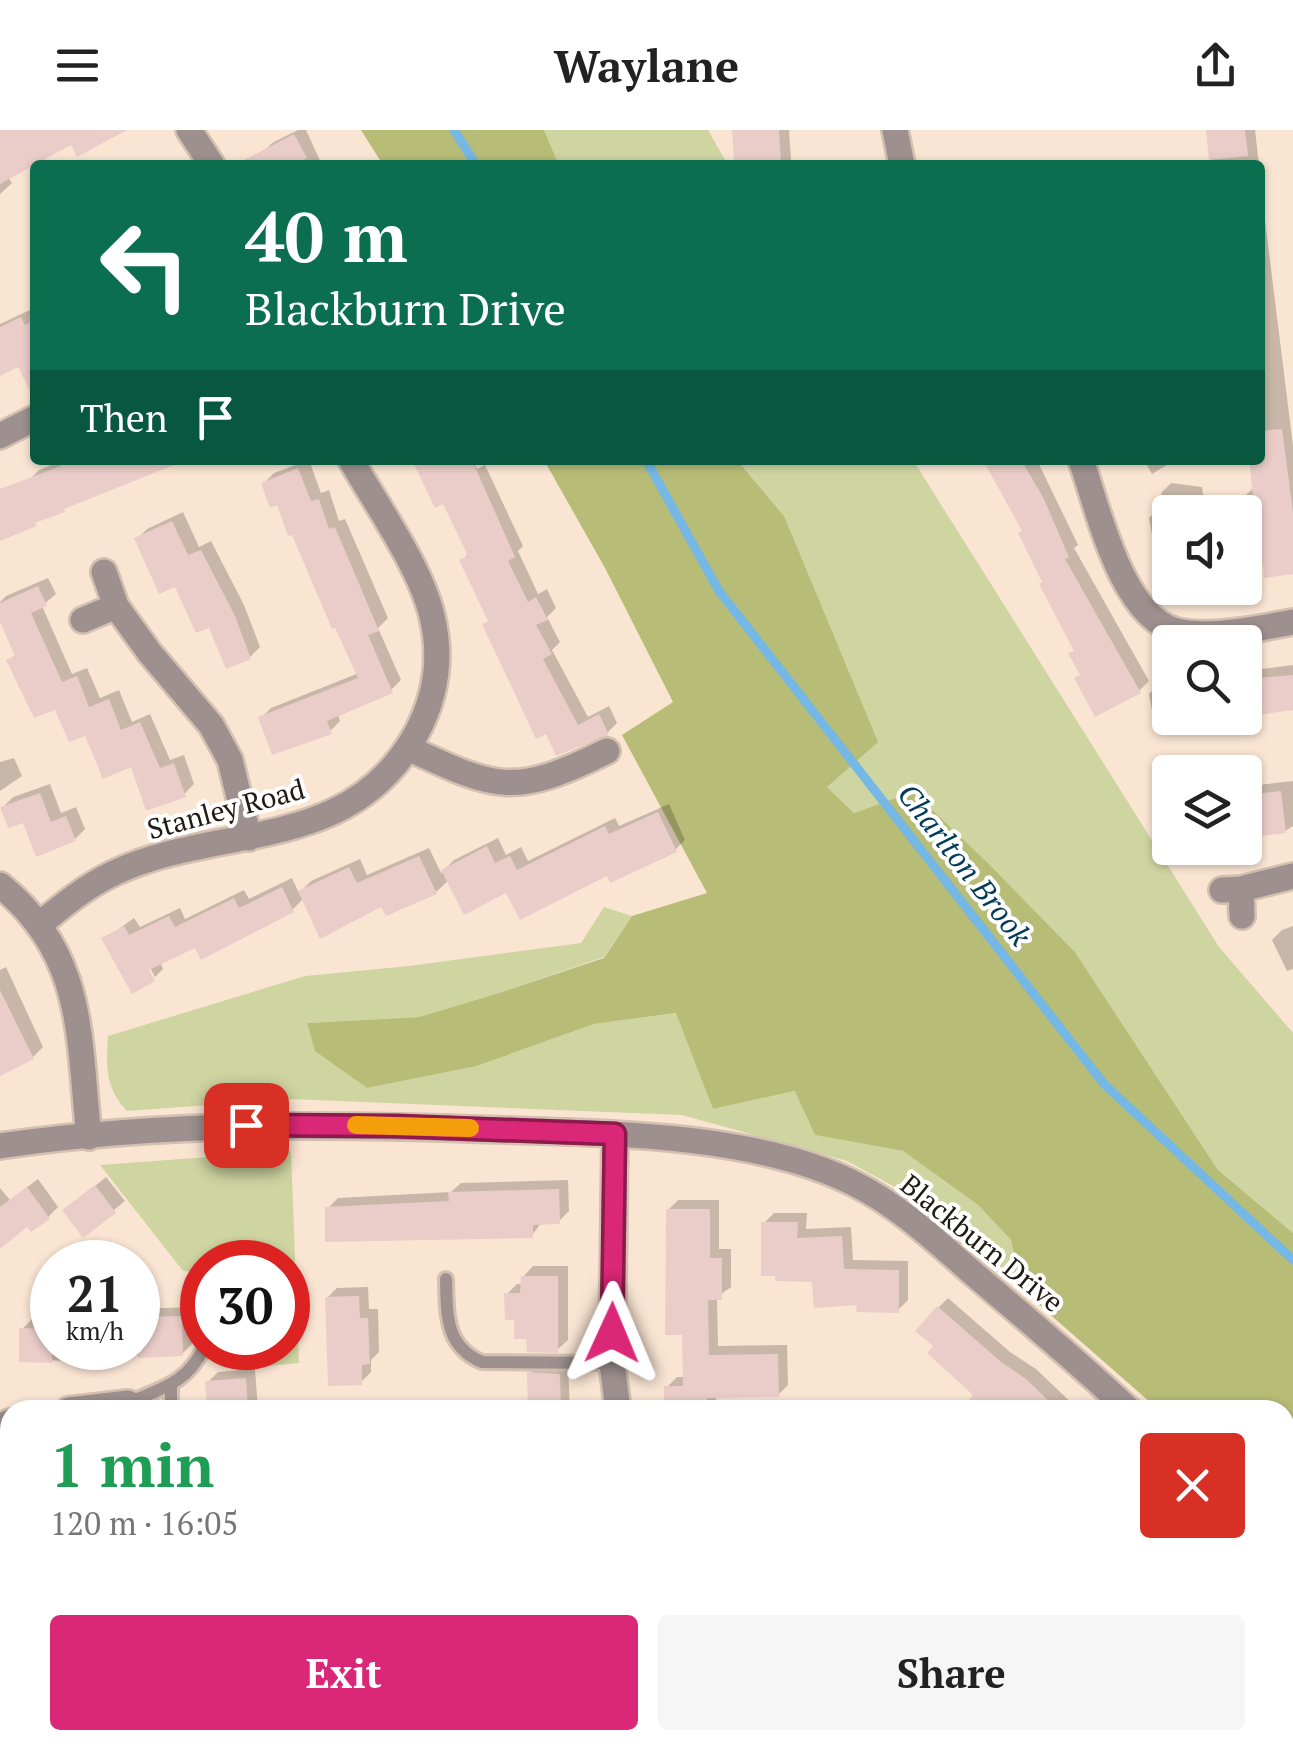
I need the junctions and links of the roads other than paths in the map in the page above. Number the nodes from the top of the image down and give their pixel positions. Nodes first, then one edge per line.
1 (189, 130) edge
2 (894, 130) edge
3 (209, 160) edge
4 (901, 160) edge
5 (30, 421) edge
6 (0, 436) edge
7 (354, 465) edge
8 (1083, 465) edge
9 (104, 572) dead end
10 (116, 606) junction
11 (83, 620) dead end
12 (1293, 622) edge
13 (408, 748) junction
14 (606, 751) dead end
15 (249, 838) junction
16 (1293, 876) edge
17 (0, 886) edge
18 (1242, 916) dead end
19 (38, 925) junction
20 (615, 1134) junction
21 (89, 1137) junction
22 (0, 1146) edge
23 (446, 1279) dead end
24 (612, 1363) junction
25 (189, 1370) edge
26 (171, 1387) junction
27 (127, 1400) edge
28 (172, 1400) edge
29 (617, 1400) edge
30 (1118, 1400) edge

1 - 3 street
2 - 4 street
5 - 6 street
7 - 13 street, Stanley Road
8 - 12 street
9 - 10 street
10 - 11 street
10 - 15 street
13 - 14 street
13 - 15 street, Stanley Road
15 - 19 street, Stanley Road
16 - 18 street
17 - 19 street
19 - 21 street
20 - 21 street, Blackburn Drive
20 - 24 street
20 - 30 street, Blackburn Drive
21 - 22 street, Blackburn Drive
23 - 24 lane
24 - 29 street
25 - 26 lane
26 - 27 lane
26 - 28 lane

